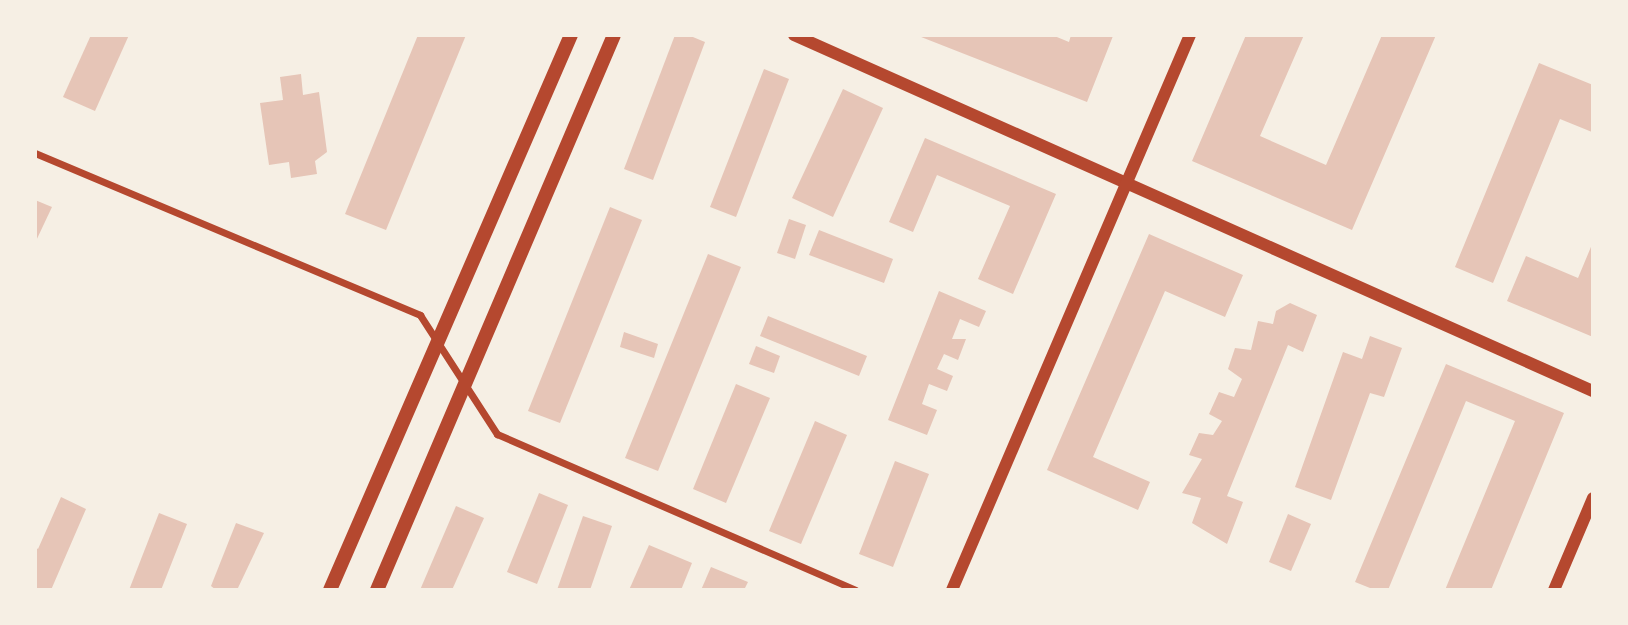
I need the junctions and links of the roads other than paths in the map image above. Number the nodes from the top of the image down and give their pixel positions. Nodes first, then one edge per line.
1 (571, 35) edge
2 (614, 35) edge
3 (794, 35) edge
4 (1190, 35) edge
5 (35, 153) edge
6 (1126, 184) junction
7 (436, 341) junction
8 (464, 385) junction
9 (1593, 391) edge
10 (1593, 498) edge
11 (330, 590) edge
12 (377, 590) edge
13 (855, 590) edge
14 (952, 590) edge
15 (1554, 590) edge

1 - 7 main road
2 - 8 main road
3 - 6 street
4 - 6 street
5 - 7 street
6 - 9 street
6 - 14 street
7 - 8 street
7 - 11 main road
8 - 12 main road
8 - 13 street
10 - 15 street

